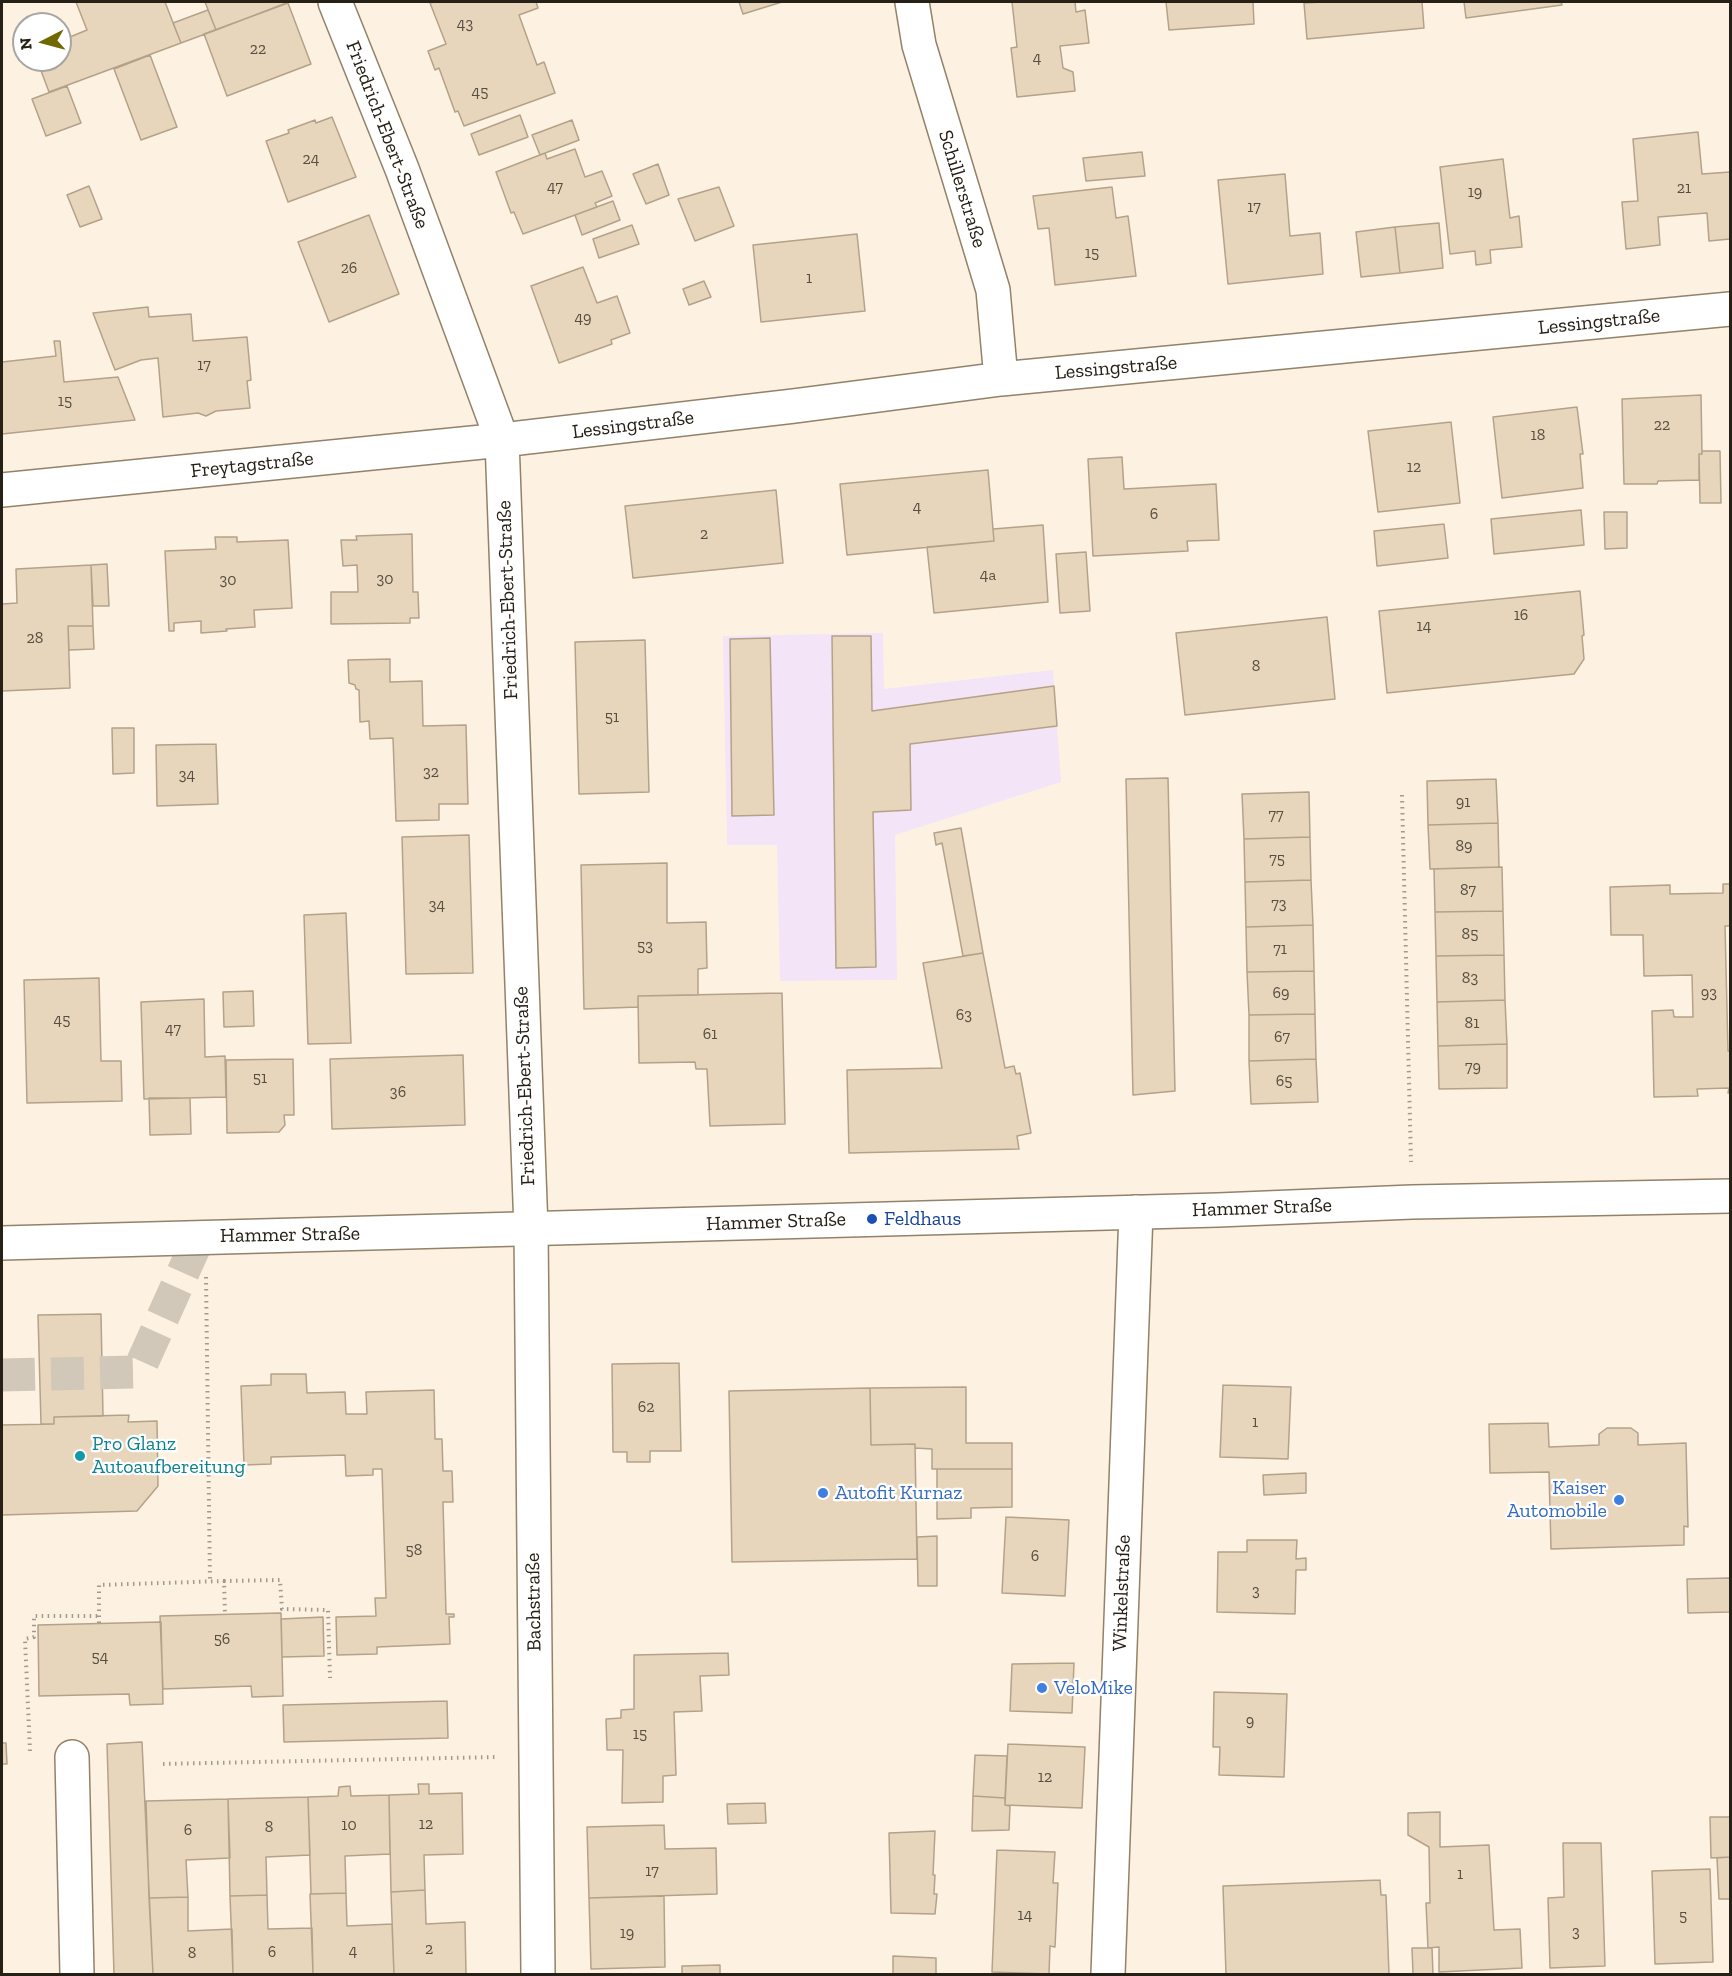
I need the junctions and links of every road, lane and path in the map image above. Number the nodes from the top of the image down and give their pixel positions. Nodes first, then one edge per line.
1 (335, 2) edge
2 (912, 2) edge
3 (1731, 309) edge
4 (1001, 378) junction
5 (502, 440) junction
6 (2, 490) edge
7 (1402, 795) dead end
8 (1731, 1196) edge
9 (1412, 1202) junction
10 (1136, 1212) junction
11 (531, 1229) junction
12 (206, 1237) junction
13 (2, 1243) edge
14 (224, 1581) junction
15 (210, 1582) junction
16 (225, 1614) dead end
17 (99, 1616) junction
18 (99, 1623) dead end
19 (330, 1678) dead end
20 (535, 1756) junction
21 (72, 1763) joint
22 (163, 1764) dead end
23 (77, 1974) edge
24 (538, 1974) edge
25 (1108, 1974) edge

1 - 5 street, Friedrich-Ebert-Straße
2 - 4 street, Schillerstraße
3 - 4 street, Lessingstraße
4 - 5 street, Lessingstraße
5 - 6 street, Freytagstraße
5 - 11 street, Friedrich-Ebert-Straße
7 - 9 path
8 - 9 street, Hammer Straße
9 - 10 street, Hammer Straße
10 - 11 street, Hammer Straße
10 - 25 street, Winkelstraße
11 - 12 street, Hammer Straße
11 - 20 street, Bachstraße
12 - 13 street, Hammer Straße
12 - 15 path
14 - 15 path
14 - 16 path
14 - 19 path
15 - 17 path
17 - 18 path
17 - 21 path
20 - 22 path
20 - 24 street, Bachstraße
21 - 23 street

